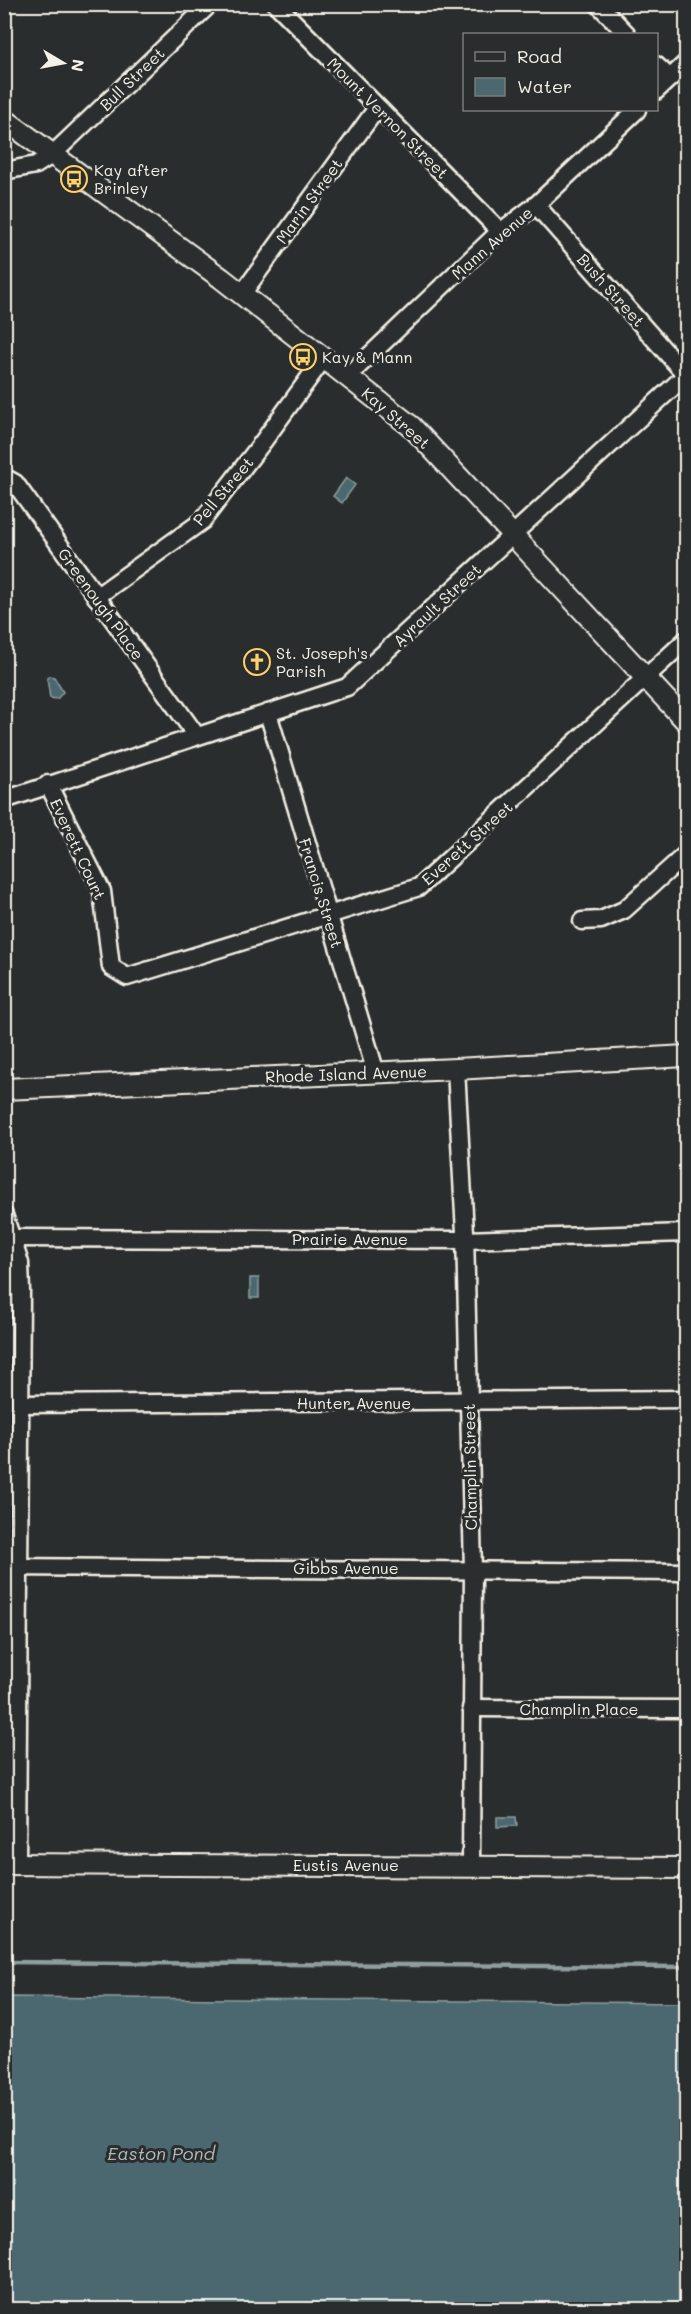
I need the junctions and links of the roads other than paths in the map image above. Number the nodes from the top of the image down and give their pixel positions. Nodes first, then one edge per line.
1 (210, 4) edge
2 (276, 4) edge
3 (598, 4) edge
4 (626, 33) edge
5 (687, 63) edge
6 (658, 66) edge
7 (670, 78) junction
8 (658, 90) edge
9 (377, 108) junction
10 (636, 111) edge
11 (4, 119) edge
12 (53, 154) junction
13 (4, 171) edge
14 (536, 205) junction
15 (501, 232) junction
16 (242, 294) junction
17 (323, 359) junction
18 (686, 375) edge
19 (347, 377) junction
20 (4, 477) edge
21 (513, 535) junction
22 (96, 597) junction
23 (687, 640) edge
24 (648, 679) junction
25 (268, 713) junction
26 (687, 721) edge
27 (196, 735) junction
28 (48, 784) junction
29 (4, 800) edge
30 (687, 854) edge
31 (328, 915) junction
32 (582, 921) dead end
33 (127, 977) joint
34 (687, 1056) edge
35 (456, 1069) junction
36 (376, 1072) junction
37 (4, 1089) edge
38 (4, 1215) edge
39 (687, 1233) edge
40 (13, 1238) junction
41 (465, 1240) junction
42 (687, 1399) edge
43 (468, 1402) junction
44 (21, 1404) junction
45 (12, 1567) edge
46 (473, 1570) junction
47 (687, 1572) edge
48 (471, 1708) junction
49 (687, 1709) edge
50 (11, 1864) edge
51 (471, 1865) junction
52 (687, 1868) edge

1 - 12 street, Bull Street
2 - 9 street, Mount Vernon Street
3 - 4 street
5 - 7 street
6 - 7 street
7 - 8 street
9 - 15 street, Mount Vernon Street
9 - 16 street, Marin Street
10 - 14 street, Mann Avenue
11 - 12 street, Kay Street
12 - 13 street, Bull Street
12 - 16 street, Kay Street
14 - 15 street, Mann Avenue
14 - 18 street, Bush Street
15 - 19 street, Mann Avenue
16 - 17 street, Kay Street
17 - 19 street, Kay Street
17 - 22 street, Pell Street
18 - 21 street, Ayrault Street
19 - 21 street, Kay Street
20 - 22 street, Greenough Place
21 - 24 street, Kay Street
21 - 25 street, Ayrault Street
22 - 27 street, Greenough Place
23 - 24 street, Everett Street
24 - 26 street, Kay Street
24 - 31 street, Everett Street
25 - 27 street, Ayrault Street
25 - 31 street, Francis Street
27 - 28 street, Ayrault Street
28 - 29 street, Ayrault Street
28 - 33 street, Everett Court
30 - 32 street
31 - 33 street, Everett Street
31 - 36 street, Francis Street
34 - 35 street, Rhode Island Avenue
35 - 36 street, Rhode Island Avenue
35 - 41 street, Champlin Street
36 - 37 street, Rhode Island Avenue
38 - 40 street
39 - 41 street, Prairie Avenue
40 - 41 street, Prairie Avenue
40 - 44 street
41 - 43 street, Champlin Street
42 - 43 street, Hunter Avenue
43 - 44 street, Hunter Avenue
43 - 46 street, Champlin Street
44 - 45 street
45 - 46 street, Gibbs Avenue
45 - 50 street
46 - 47 street, Gibbs Avenue
46 - 48 street, Champlin Street
48 - 49 street, Champlin Place
48 - 51 street, Champlin Street
50 - 51 street, Eustis Avenue
51 - 52 street, Eustis Avenue

